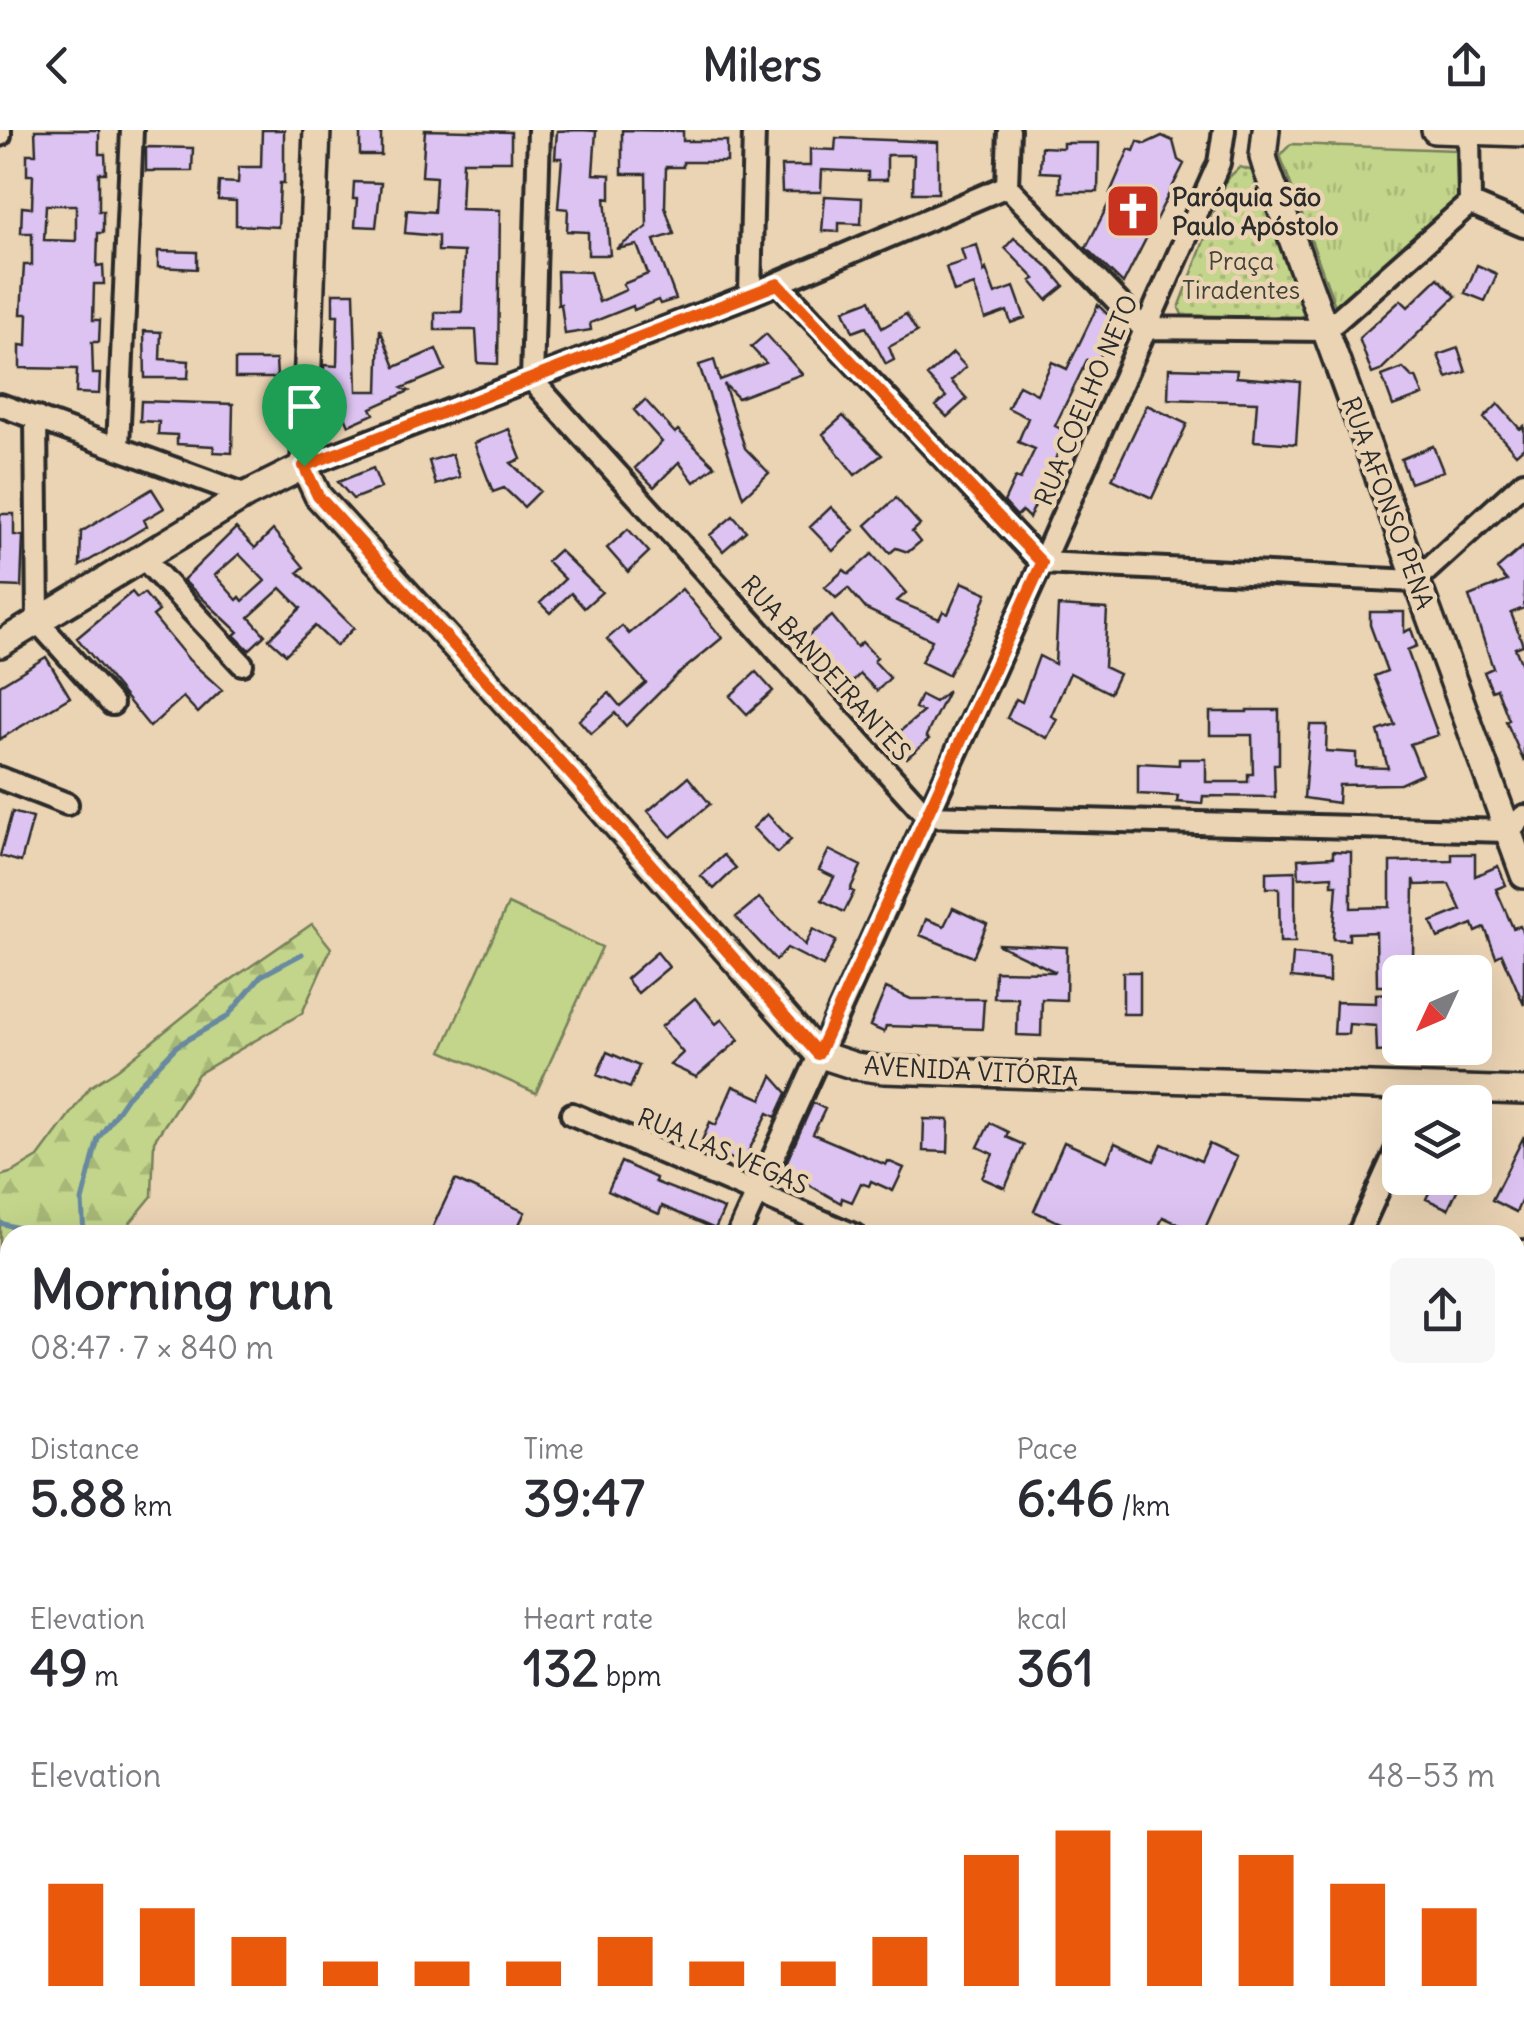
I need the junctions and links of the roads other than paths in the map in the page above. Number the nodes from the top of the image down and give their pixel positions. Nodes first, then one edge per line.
1 (132, 130) edge
2 (316, 130) edge
3 (539, 130) edge
4 (754, 130) edge
5 (1009, 130) edge
6 (1224, 130) edge
7 (1266, 130) edge
8 (1434, 130) edge
9 (1469, 131) edge
10 (1524, 133) edge
11 (1007, 186) junction
12 (1470, 203) junction
13 (1524, 226) edge
14 (778, 284) junction
15 (750, 295) junction
16 (1144, 328) junction
17 (1326, 330) junction
18 (532, 380) junction
19 (0, 405) edge
20 (36, 417) junction
21 (118, 447) junction
22 (304, 466) junction
23 (1524, 482) edge
24 (246, 495) junction
25 (143, 558) junction
26 (1042, 563) junction
27 (1415, 581) junction
28 (38, 622) junction
29 (0, 644) edge
30 (242, 664) dead end
31 (112, 704) dead end
32 (0, 778) edge
33 (67, 804) dead end
34 (926, 816) junction
35 (1516, 824) edge
36 (1524, 874) edge
37 (818, 1054) junction
38 (1524, 1090) edge
39 (1492, 1092) edge
40 (1382, 1093) edge
41 (572, 1114) dead end
42 (1382, 1182) edge
43 (757, 1191) junction
44 (742, 1225) edge
45 (832, 1225) edge
46 (1363, 1225) edge

1 - 21 street
2 - 22 street
3 - 18 street
4 - 15 street
5 - 11 street
6 - 16 street, RUA COELHO NETO
7 - 17 street, RUA AFONSO PENA
8 - 9 street
9 - 10 street
9 - 12 street
11 - 14 street
11 - 16 street
12 - 13 street
12 - 17 street
14 - 15 street
14 - 26 street
15 - 18 street
16 - 17 street
16 - 26 street, RUA COELHO NETO
17 - 27 street, RUA AFONSO PENA
18 - 22 street
18 - 34 street, RUA BANDEIRANTES
19 - 20 street
20 - 21 street
20 - 28 street
21 - 24 street
22 - 24 street
22 - 37 street
23 - 27 street
24 - 25 street
25 - 28 street
25 - 30 street
26 - 27 street
26 - 34 street, RUA COELHO NETO
27 - 35 street, RUA AFONSO PENA
28 - 29 street
28 - 31 street
32 - 33 street
34 - 35 street
34 - 37 street, RUA COELHO NETO
35 - 36 street, RUA AFONSO PENA
37 - 40 street, AVENIDA VITÓRIA
37 - 43 street, RUA COELHO NETO
38 - 39 street, AVENIDA VITÓRIA
41 - 43 street, RUA LAS VEGAS
42 - 46 street
43 - 44 street, RUA COELHO NETO
43 - 45 street, RUA LAS VEGAS

